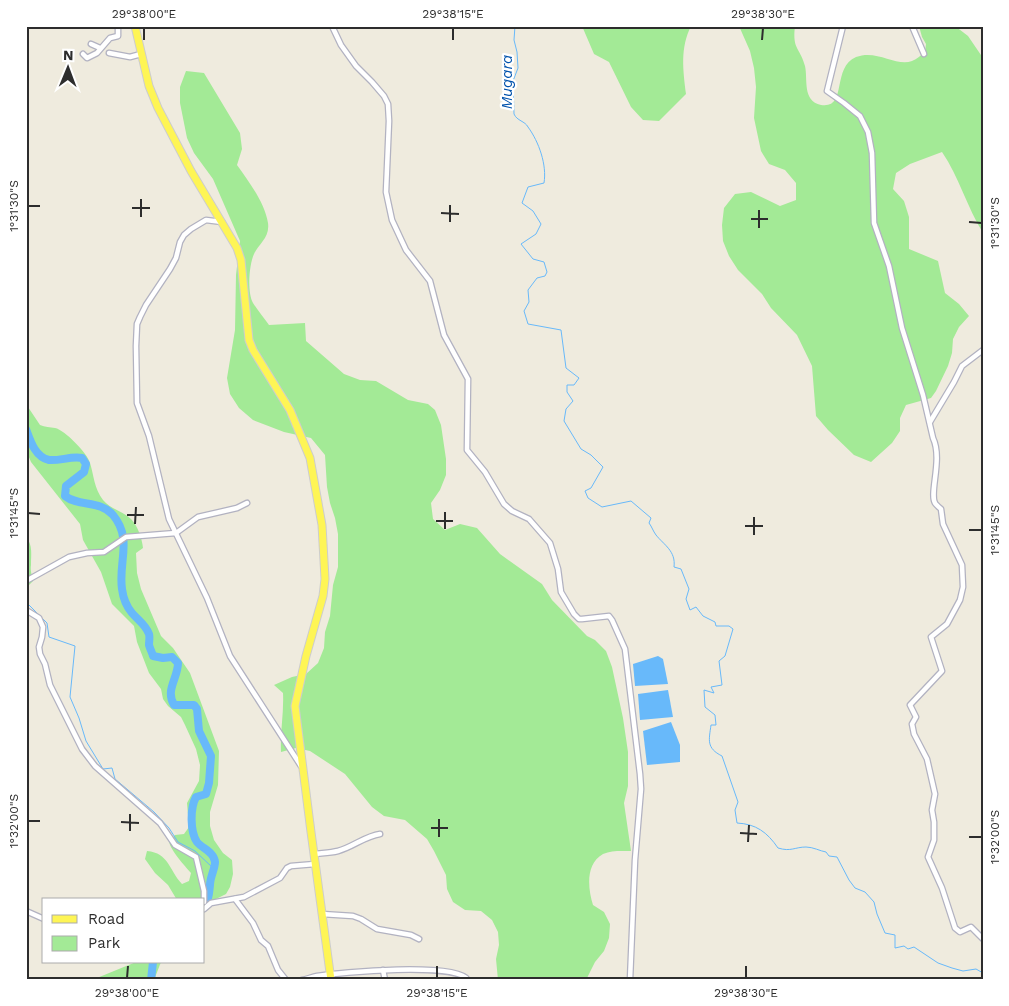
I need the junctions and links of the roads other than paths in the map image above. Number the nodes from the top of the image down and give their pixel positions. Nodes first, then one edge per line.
1 (118, 26) edge
2 (135, 26) edge
3 (332, 26) edge
4 (843, 26) edge
5 (912, 26) edge
6 (91, 44) dead end
7 (100, 48) junction
8 (109, 53) dead end
9 (83, 54) dead end
10 (141, 54) junction
11 (924, 54) dead end
12 (222, 222) junction
13 (983, 350) edge
14 (930, 422) junction
15 (247, 503) dead end
16 (176, 533) junction
17 (26, 580) edge
18 (26, 610) edge
19 (302, 767) junction
20 (380, 834) dead end
21 (314, 854) junction
22 (315, 864) junction
23 (204, 898) edge
24 (235, 899) junction
25 (205, 908) edge
26 (26, 912) edge
27 (322, 914) junction
28 (42, 918) edge
29 (419, 939) dead end
30 (983, 939) edge
31 (383, 970) junction
32 (331, 977) edge
33 (286, 980) edge
34 (302, 980) edge
35 (385, 980) edge
36 (468, 980) edge
37 (630, 980) edge

1 - 7 street
2 - 10 main road
3 - 37 street
4 - 14 street
5 - 11 street
6 - 7 street
7 - 9 street
8 - 10 street
10 - 12 main road
12 - 16 street
12 - 19 main road
13 - 14 street
14 - 30 street
15 - 16 street
16 - 17 street
16 - 19 street
18 - 23 street
19 - 21 main road
20 - 21 street
21 - 22 main road
22 - 24 street
22 - 27 main road
24 - 25 street
24 - 33 street
26 - 28 street
27 - 29 street
27 - 32 main road
31 - 32 street
31 - 35 street
31 - 36 street
32 - 34 street

